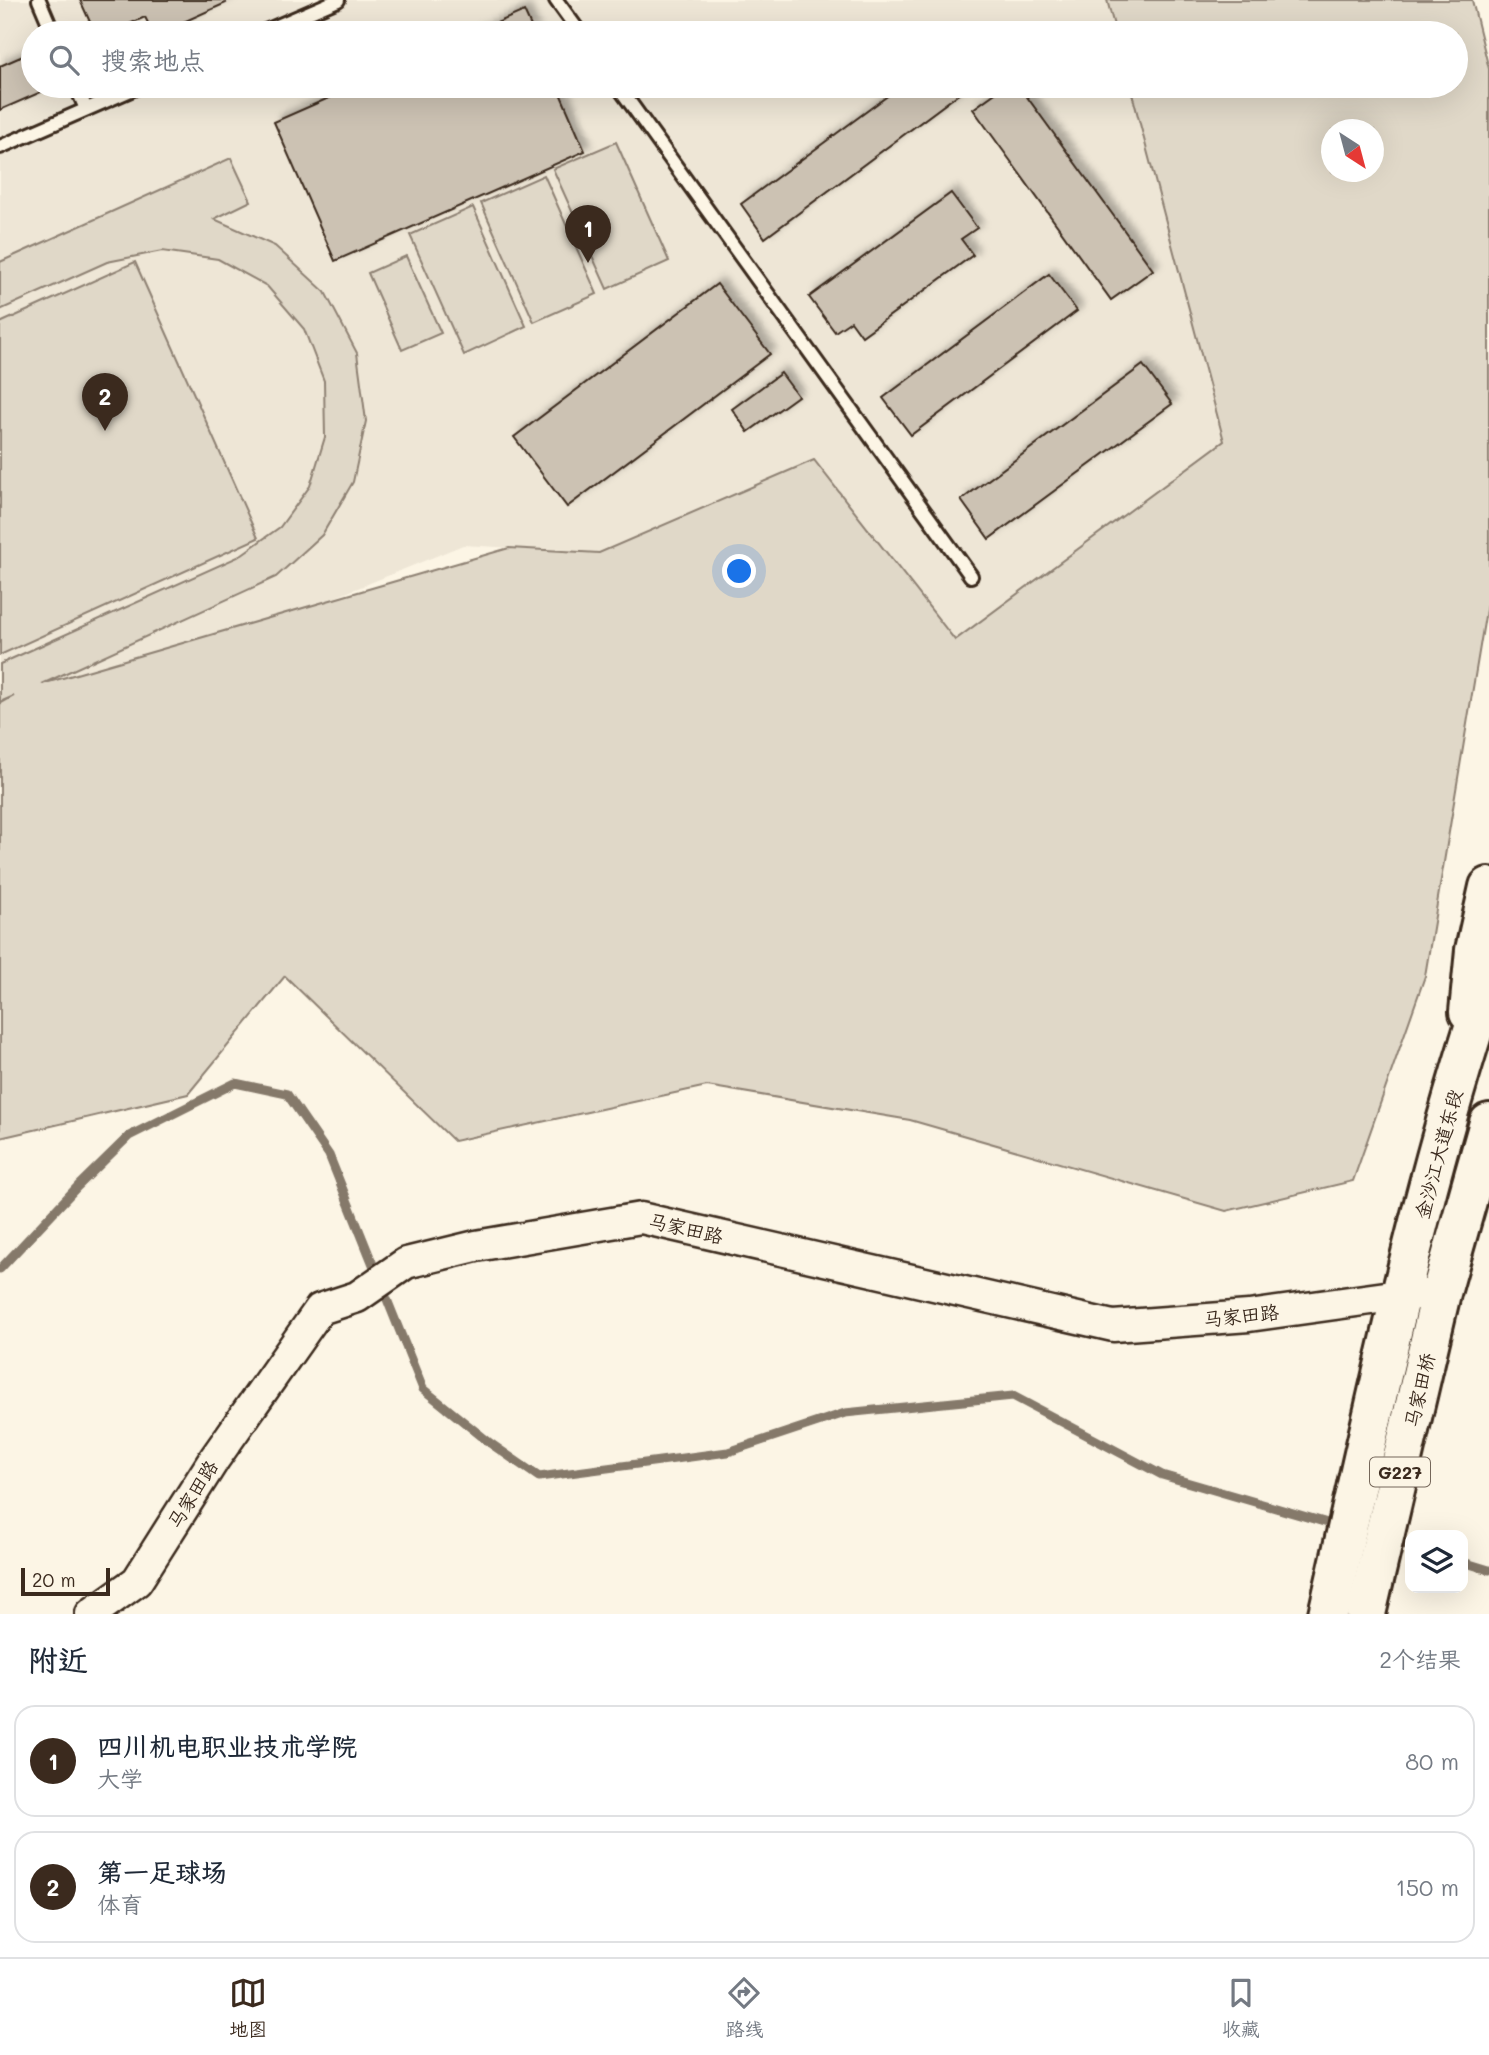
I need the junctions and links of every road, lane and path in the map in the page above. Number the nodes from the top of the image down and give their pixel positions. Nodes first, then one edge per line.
1 (39, 0) edge
2 (338, 0) edge
3 (556, 0) edge
4 (48, 21) edge
5 (289, 21) edge
6 (571, 21) edge
7 (81, 98) edge
8 (112, 98) edge
9 (627, 98) edge
10 (86, 109) junction
11 (0, 147) edge
12 (971, 576) dead end
13 (1489, 887) edge
14 (1489, 981) edge
15 (1464, 1055) junction
16 (1489, 1124) edge
17 (1437, 1311) junction
18 (1396, 1312) junction
19 (91, 1614) edge
20 (1328, 1614) edge
21 (1366, 1614) edge

1 - 4 lane
2 - 5 lane
3 - 6 lane
7 - 10 lane
8 - 10 lane
9 - 12 lane
10 - 11 lane
13 - 15 highway
14 - 15 highway, 金沙江大道东段 / G227
15 - 18 highway, 金沙江大道东段 / G227
16 - 17 highway, 金沙江大道东段 / G227
17 - 18 street, 马家田路
17 - 21 highway, 马家田桥 / G227
18 - 19 street, 马家田路
18 - 20 highway, 马家田桥 / G227

